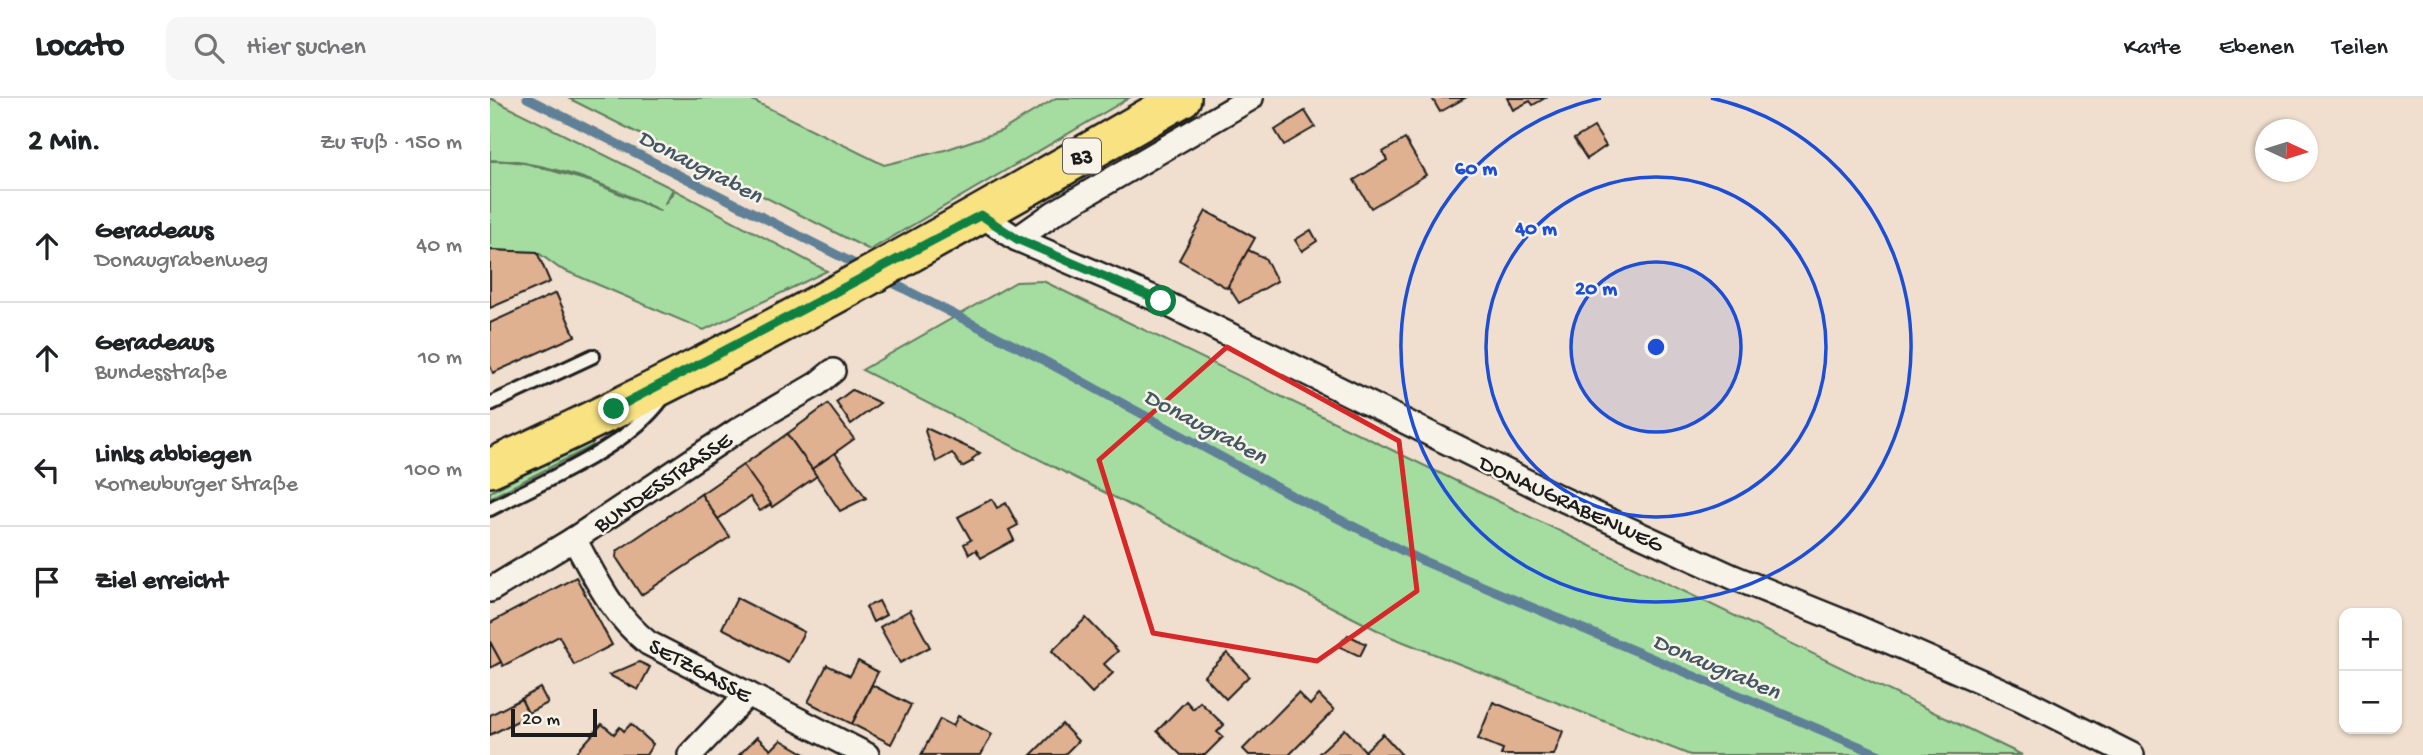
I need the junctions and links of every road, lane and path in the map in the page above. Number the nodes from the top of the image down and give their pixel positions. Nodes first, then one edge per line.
1 (1182, 98) edge
2 (1251, 98) edge
3 (972, 220) junction
4 (1017, 239) junction
5 (593, 356) dead end
6 (832, 371) dead end
7 (677, 377) junction
8 (490, 404) edge
9 (490, 468) edge
10 (490, 509) edge
11 (575, 539) junction
12 (490, 590) edge
13 (748, 694) junction
14 (690, 755) edge
15 (867, 755) edge
16 (2132, 755) edge

1 - 3 main road, B3
2 - 4 street
3 - 4 street
3 - 7 main road, B3
4 - 16 street, DONAUGRABENWEG
5 - 8 lane
6 - 11 street, BUNDESSTRASSE
7 - 9 main road, B3
7 - 10 lane
11 - 12 street, BUNDESSTRASSE
11 - 13 street, SETZGASSE
13 - 14 street
13 - 15 street, SETZGASSE

